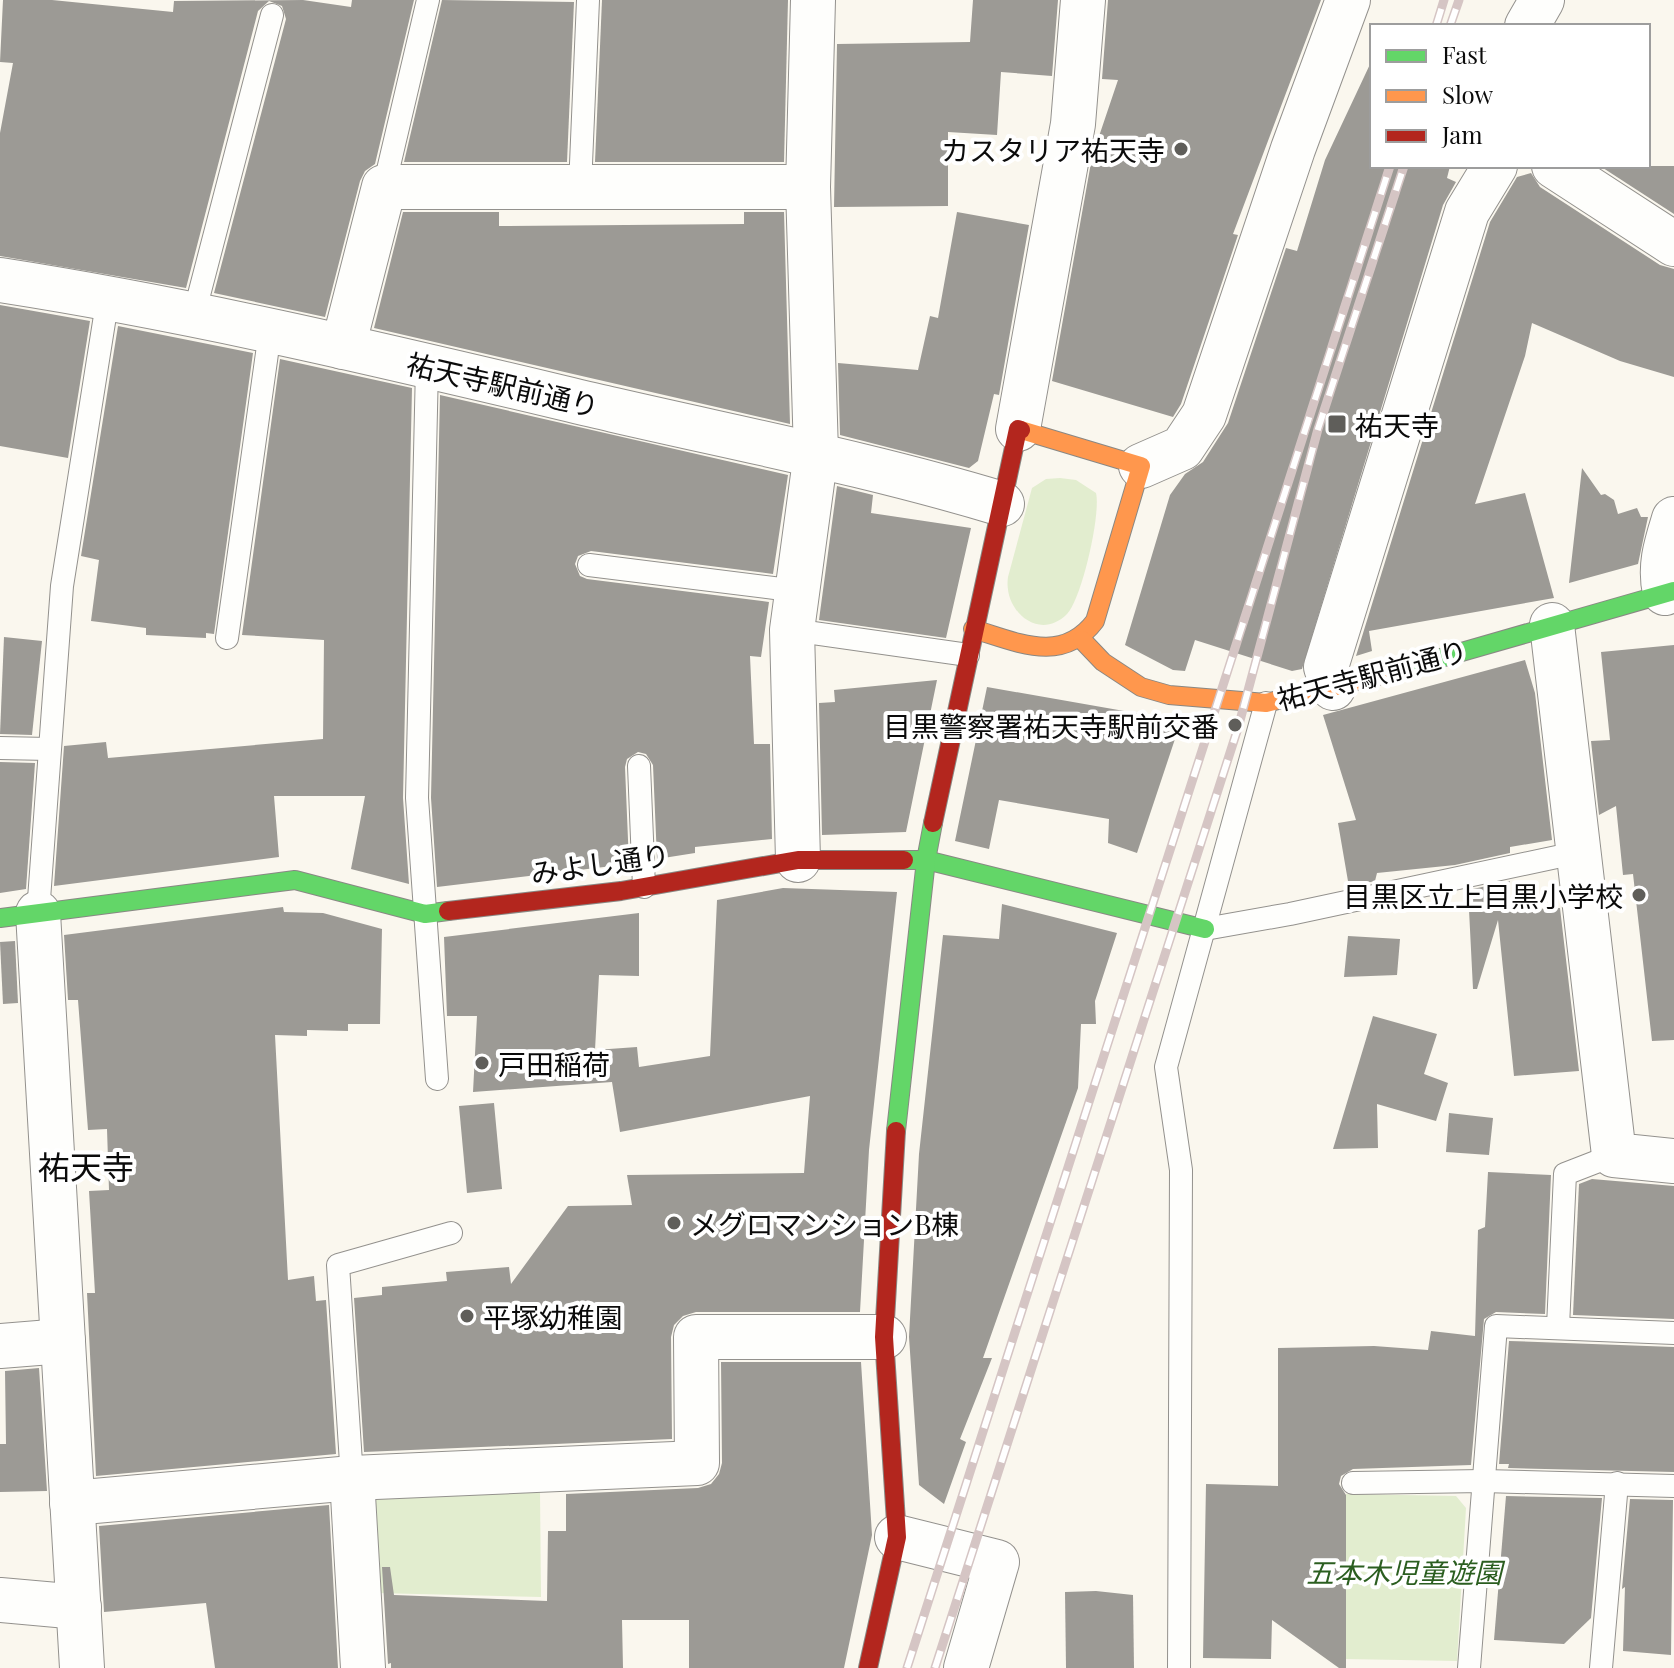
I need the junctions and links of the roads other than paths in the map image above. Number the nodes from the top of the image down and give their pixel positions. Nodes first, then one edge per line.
1 (428, 0) edge
2 (588, 0) edge
3 (813, 0) edge
4 (1083, 0) edge
5 (1348, 0) edge
6 (1542, 0) edge
7 (272, 15) dead end
8 (1528, 24) edge
9 (1494, 168) edge
10 (1557, 168) edge
11 (384, 187) junction
12 (580, 187) junction
13 (808, 187) junction
14 (1674, 244) edge
15 (0, 280) edge
16 (108, 297) junction
17 (194, 314) junction
18 (270, 332) junction
19 (343, 347) junction
20 (427, 367) junction
21 (1018, 429) junction
22 (816, 453) junction
23 (1141, 466) junction
24 (1002, 504) junction
25 (1674, 519) edge
26 (589, 565) dead end
27 (1670, 592) edge
28 (795, 610) junction
29 (1552, 625) junction
30 (973, 629) junction
31 (227, 638) dead end
32 (1082, 640) junction
33 (968, 655) junction
34 (1333, 688) junction
35 (1266, 703) junction
36 (0, 748) edge
37 (49, 749) junction
38 (639, 766) dead end
39 (1580, 852) junction
40 (798, 860) junction
41 (926, 860) junction
42 (644, 887) junction
43 (425, 914) junction
44 (19, 916) edge
45 (1205, 929) junction
46 (437, 1079) dead end
47 (1614, 1155) junction
48 (1674, 1161) edge
49 (451, 1233) dead end
50 (1558, 1327) junction
51 (1674, 1333) edge
52 (884, 1337) junction
53 (63, 1341) junction
54 (0, 1346) edge
55 (352, 1478) junction
56 (1483, 1481) junction
57 (1353, 1483) dead end
58 (1617, 1483) junction
59 (1674, 1486) edge
60 (72, 1503) junction
61 (897, 1537) junction
62 (0, 1600) edge
63 (79, 1607) junction
64 (82, 1668) edge
65 (363, 1668) edge
66 (868, 1668) edge
67 (966, 1668) edge
68 (1179, 1668) edge
69 (1469, 1668) edge
70 (1601, 1668) edge

1 - 11 lane
2 - 12 lane
3 - 13 street
4 - 21 street
5 - 23 street
6 - 8 street
7 - 17 lane
9 - 34 street
10 - 14 street
11 - 12 street
11 - 19 street
12 - 13 street
13 - 22 street
15 - 16 street, 祐天寺駅前通り
16 - 17 street, 祐天寺駅前通り
16 - 37 lane
17 - 18 street, 祐天寺駅前通り
18 - 19 street, 祐天寺駅前通り
18 - 31 lane
19 - 20 street, 祐天寺駅前通り
20 - 22 street, 祐天寺駅前通り
20 - 43 lane
21 - 23 street
21 - 24 street
22 - 24 street, 祐天寺駅前通り
22 - 28 street
23 - 32 street
24 - 30 street
25 - 27 street
26 - 28 lane
27 - 29 street, 祐天寺駅前通り
28 - 33 lane
28 - 40 street
29 - 34 street, 祐天寺駅前通り
29 - 39 street
30 - 32 street
30 - 33 street
32 - 35 street, 祐天寺駅前通り
33 - 41 street
34 - 35 street, 祐天寺駅前通り
35 - 45 lane
36 - 37 lane
37 - 44 lane
38 - 42 lane
39 - 45 lane
39 - 47 street
40 - 41 street, みよし通り
40 - 42 street, みよし通り
41 - 45 street, みよし通り
41 - 52 street
42 - 43 street, みよし通り
43 - 44 street, みよし通り
43 - 46 lane
44 - 53 street
45 - 68 lane
47 - 48 street
47 - 50 lane
49 - 55 lane
50 - 51 lane
50 - 56 lane
52 - 55 street
52 - 61 street
53 - 54 street
53 - 60 street
55 - 60 street
55 - 65 street
56 - 57 lane
56 - 58 lane
56 - 69 lane
58 - 59 lane
58 - 70 lane
60 - 63 street
61 - 66 street
61 - 67 street
62 - 63 street
63 - 64 street

